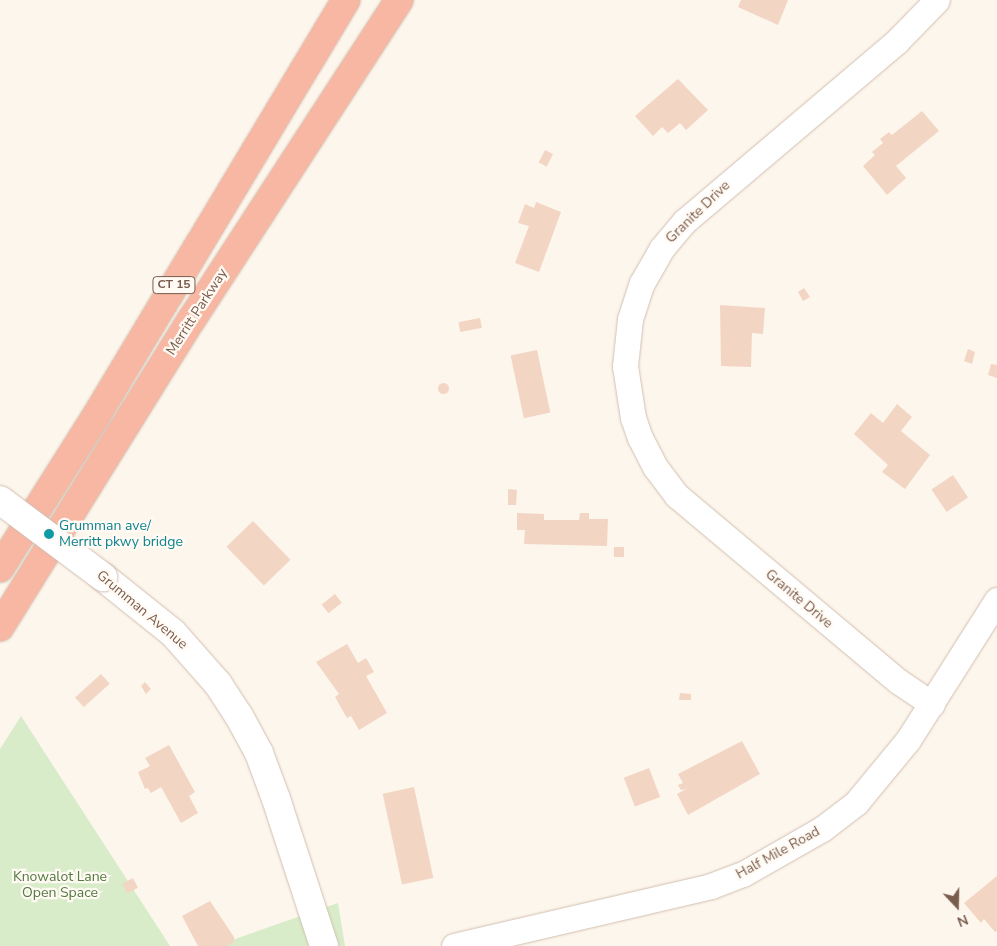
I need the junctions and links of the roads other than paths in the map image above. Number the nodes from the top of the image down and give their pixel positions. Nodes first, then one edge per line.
1 (346, 0) edge
2 (399, 0) edge
3 (937, 0) edge
4 (0, 500) edge
5 (0, 568) edge
6 (997, 600) edge
7 (0, 627) edge
8 (932, 704) junction
9 (324, 946) edge
10 (454, 946) edge

1 - 5 highway, CT 15
2 - 7 highway, Merritt Parkway / CT 15
3 - 8 street, Granite Drive
4 - 9 street, Grumman Avenue, bridge
6 - 8 street, Half Mile Road
8 - 10 street, Half Mile Road

